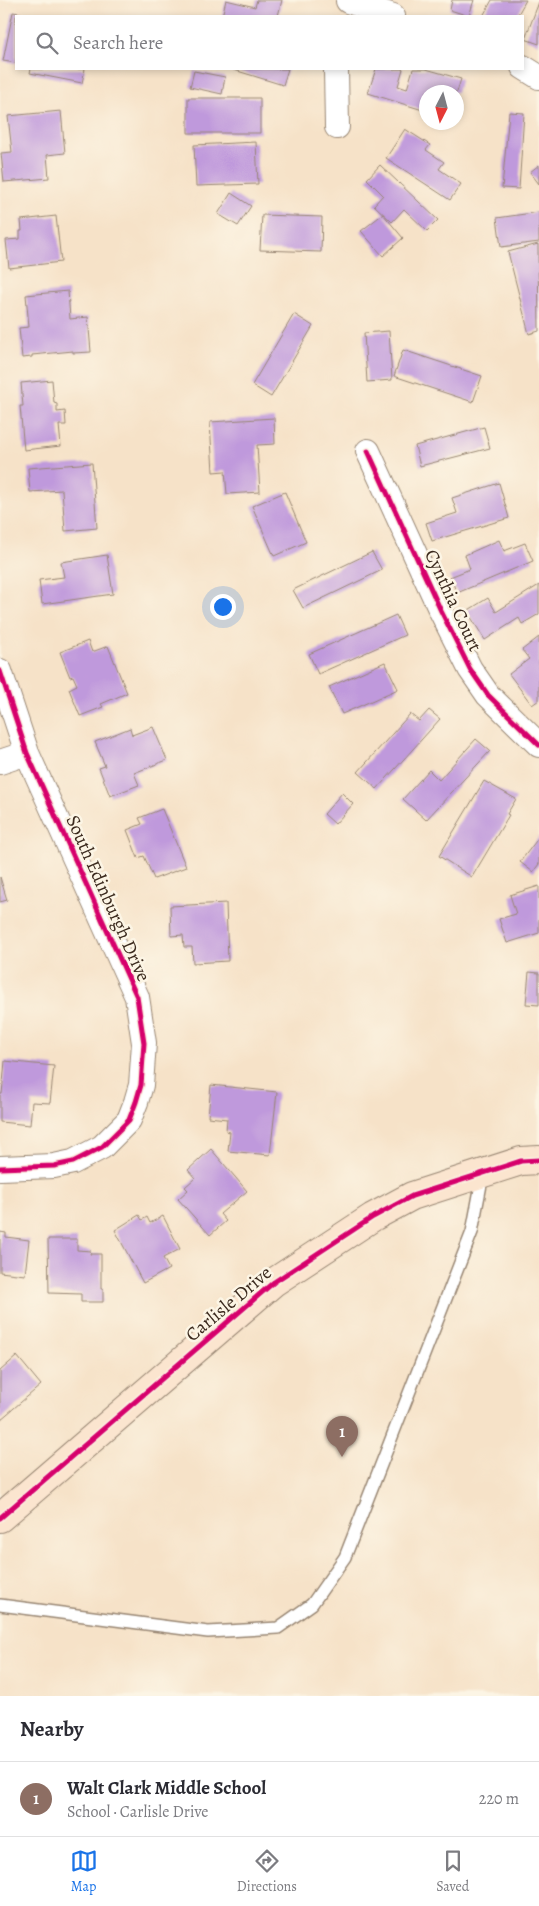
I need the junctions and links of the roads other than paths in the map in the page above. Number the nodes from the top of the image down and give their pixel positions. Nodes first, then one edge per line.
1 (347, 6) edge
2 (388, 15) edge
3 (524, 68) edge
4 (336, 70) edge
5 (539, 77) edge
6 (337, 127) dead end
7 (368, 451) dead end
8 (0, 672) edge
9 (539, 745) edge
10 (27, 753) junction
11 (0, 762) edge
12 (539, 1160) edge
13 (0, 1168) edge
14 (484, 1172) junction
15 (0, 1518) edge
16 (0, 1605) edge

1 - 2 street
3 - 5 street
4 - 6 street
7 - 9 street, Cynthia Court
8 - 10 street, South Edinburgh Drive
10 - 11 street
10 - 13 street, South Edinburgh Drive
12 - 14 street, Carlisle Drive
14 - 15 street, Carlisle Drive
14 - 16 lane

